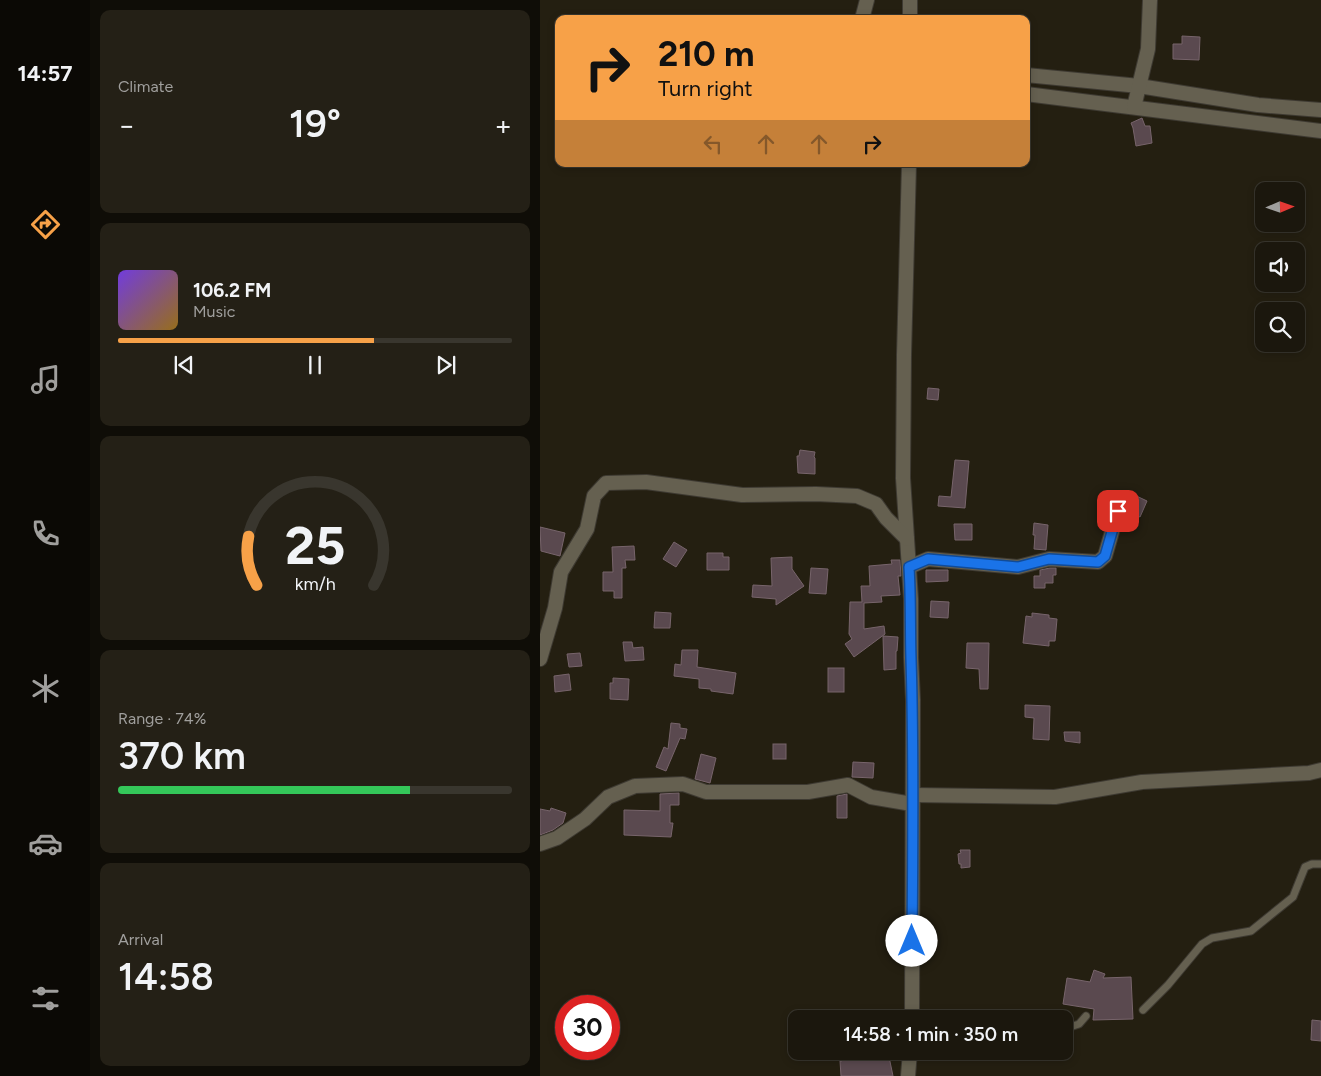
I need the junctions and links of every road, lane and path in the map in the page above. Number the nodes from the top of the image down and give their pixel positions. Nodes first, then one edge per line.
1 (867, 0) edge
2 (910, 0) edge
3 (1150, 0) edge
4 (863, 15) edge
5 (910, 15) edge
6 (1030, 74) edge
7 (1139, 86) junction
8 (1030, 94) edge
9 (1134, 107) junction
10 (1321, 110) edge
11 (1321, 131) edge
12 (909, 167) edge
13 (1118, 511) dead end
14 (907, 539) junction
15 (909, 567) junction
16 (540, 659) edge
17 (1321, 770) edge
18 (912, 799) junction
19 (540, 844) edge
20 (1321, 864) edge
21 (912, 1010) edge
22 (1143, 1010) dead end
23 (1086, 1016) dead end
24 (1073, 1026) edge
25 (909, 1060) edge
26 (908, 1076) edge

1 - 4 street
2 - 5 street
3 - 7 street
6 - 7 street
7 - 9 street
7 - 10 street
8 - 9 street
9 - 11 street
12 - 14 street
13 - 15 street
14 - 15 street
14 - 16 street
15 - 18 street
17 - 18 street
18 - 19 street
18 - 21 street
20 - 22 lane
23 - 24 lane
25 - 26 street

